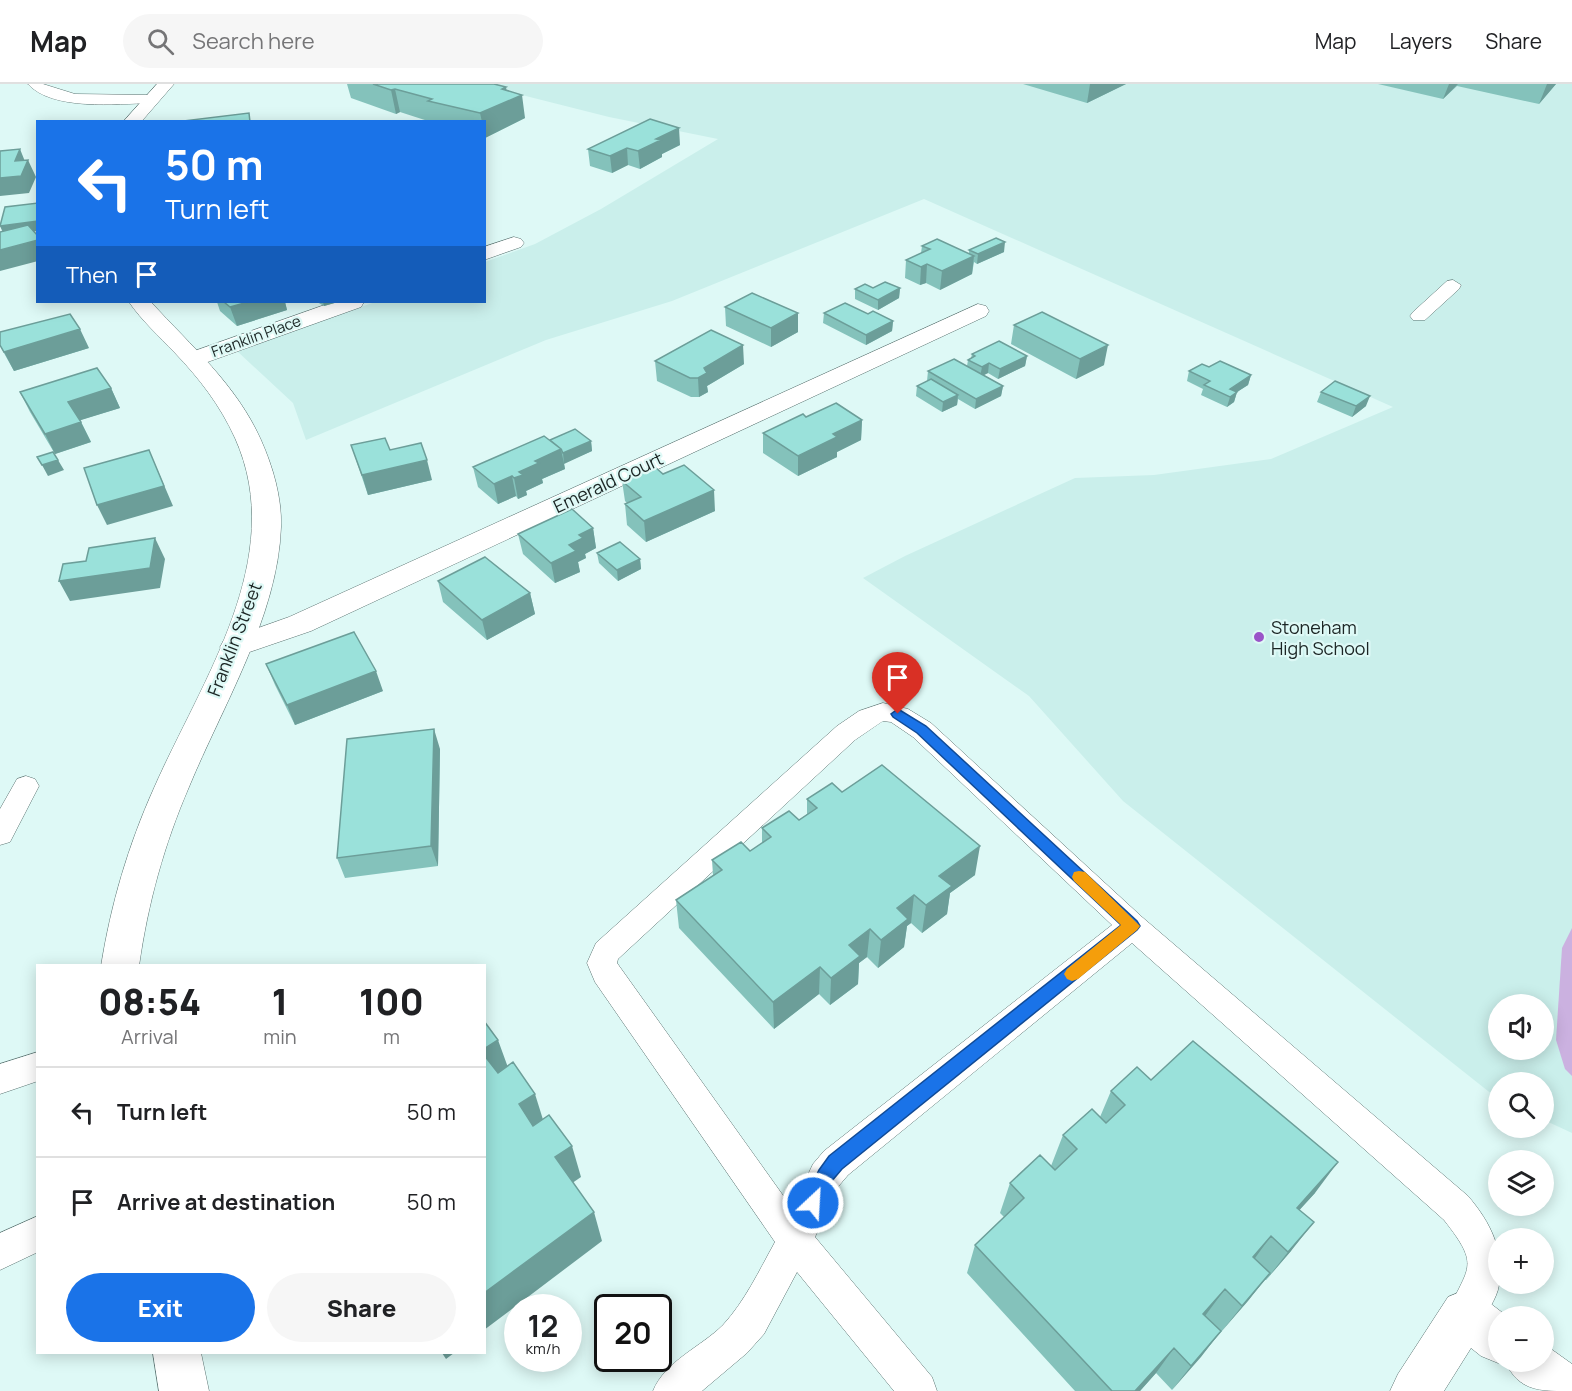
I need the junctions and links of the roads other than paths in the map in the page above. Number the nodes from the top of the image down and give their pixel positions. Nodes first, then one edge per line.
1 (34, 84) edge
2 (166, 84) edge
3 (150, 99) junction
4 (133, 120) edge
5 (514, 243) dead end
6 (486, 253) edge
7 (1453, 285) dead end
8 (141, 303) edge
9 (350, 303) edge
10 (978, 311) dead end
11 (1419, 316) dead end
12 (194, 359) junction
13 (235, 647) junction
14 (26, 786) dead end
15 (0, 834) edge
16 (1132, 926) junction
17 (120, 964) edge
18 (36, 1067) edge
19 (0, 1079) edge
20 (36, 1234) edge
21 (795, 1241) junction
22 (0, 1252) edge
23 (1482, 1327) edge
24 (177, 1354) edge
25 (1541, 1372) edge
26 (184, 1391) edge
27 (672, 1391) edge
28 (918, 1391) edge
29 (1415, 1391) edge
30 (1567, 1391) edge

1 - 3 lane
2 - 3 street
3 - 4 street
5 - 6 street
7 - 11 lane
8 - 12 street, Franklin Street
9 - 12 street, Franklin Place
10 - 13 street, Emerald Court
12 - 13 street, Franklin Street
13 - 17 street, Franklin Street
14 - 15 lane
16 - 21 lane
16 - 21 lane
16 - 23 lane
18 - 19 lane
20 - 22 lane
21 - 27 lane
21 - 28 lane
23 - 29 street
24 - 26 street
25 - 30 street

